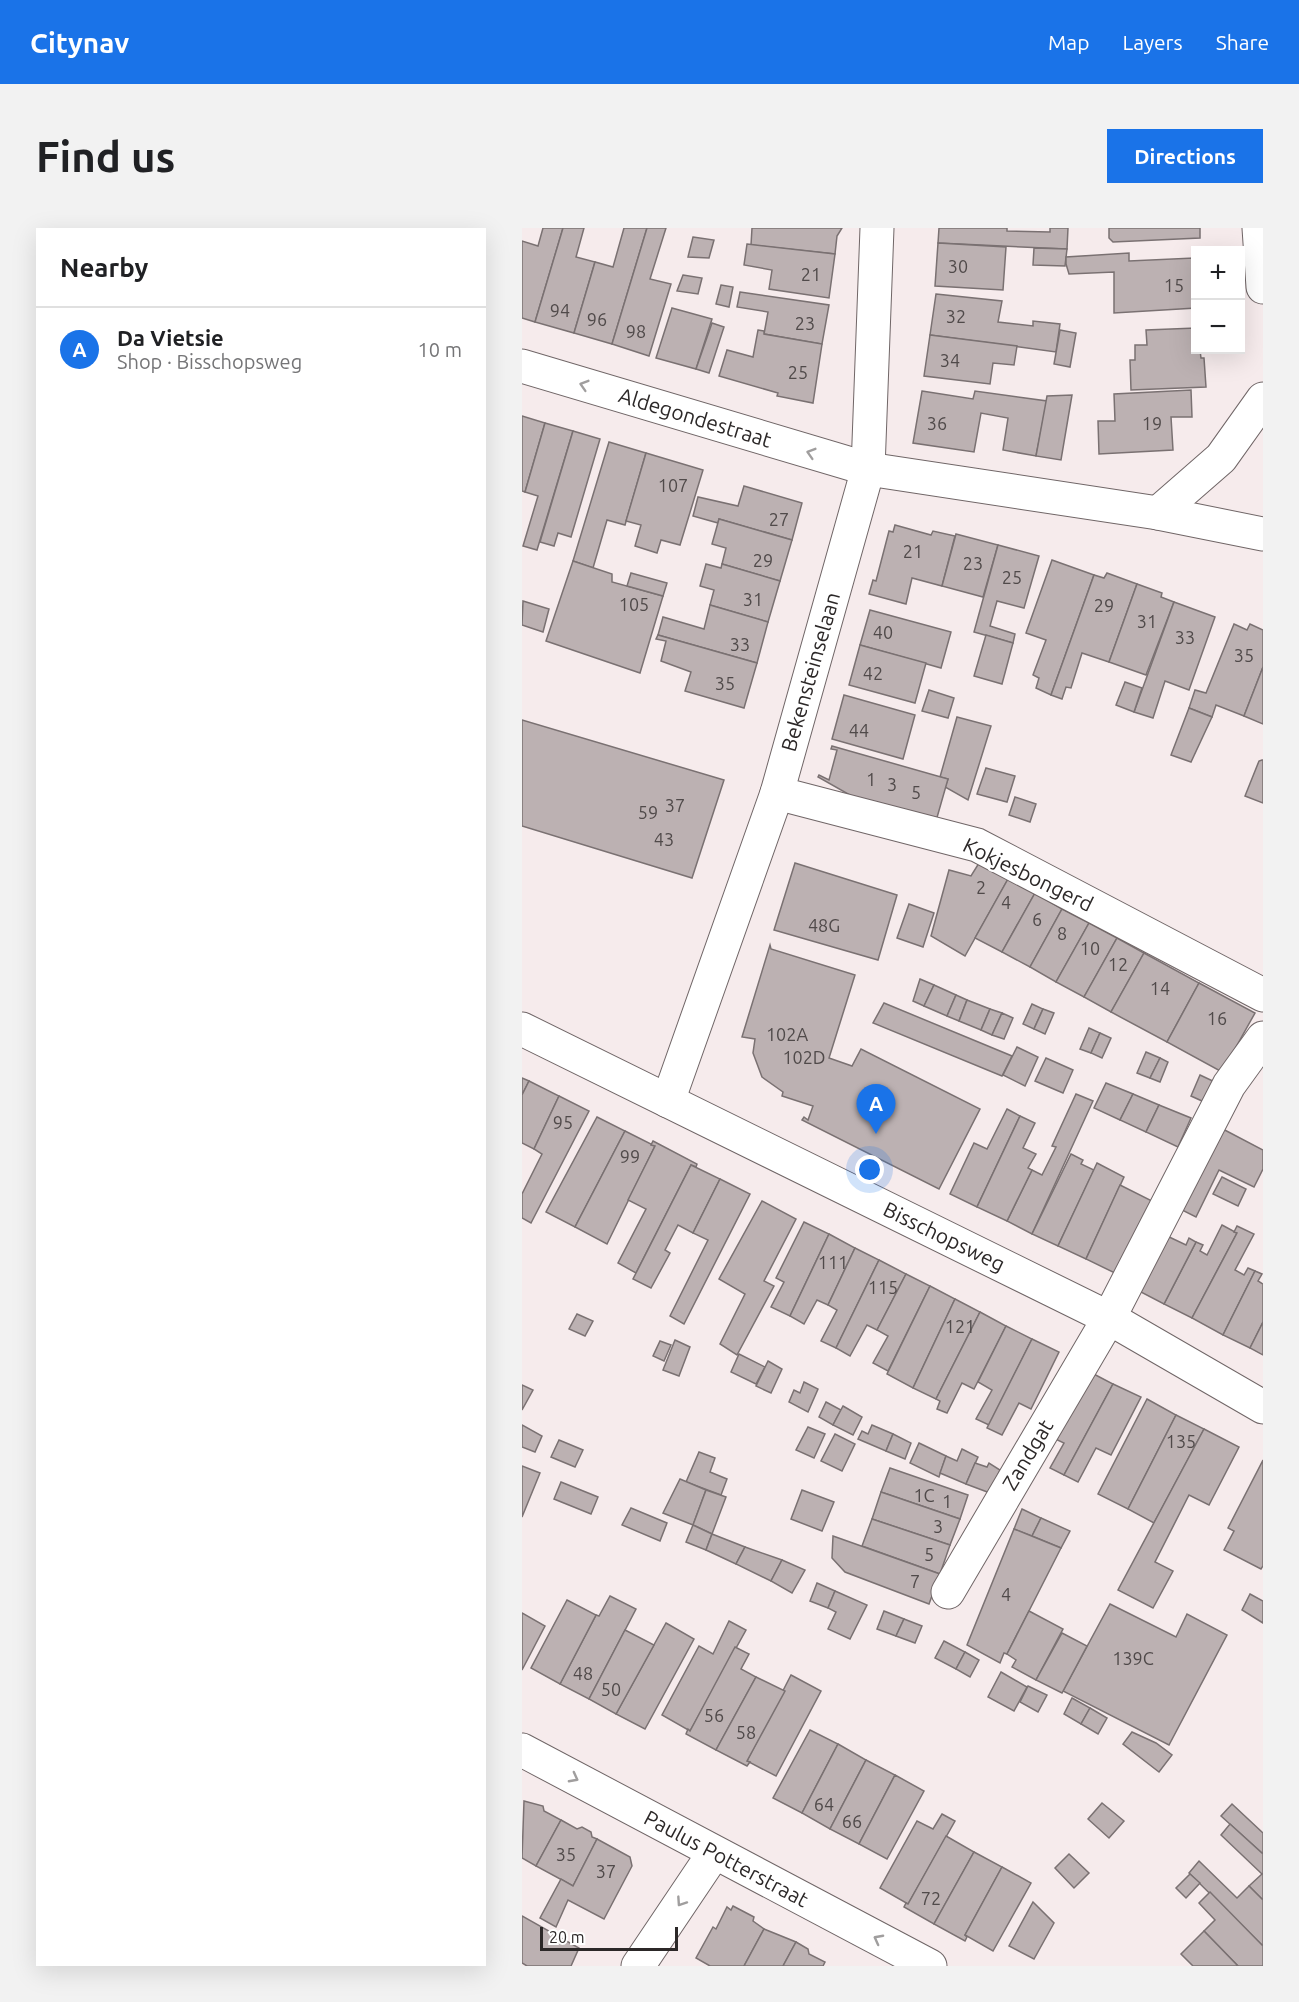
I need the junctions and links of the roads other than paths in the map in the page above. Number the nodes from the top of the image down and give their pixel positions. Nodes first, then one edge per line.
1 (877, 228) edge
2 (1259, 228) edge
3 (1263, 287) edge
4 (522, 366) edge
5 (1263, 399) edge
6 (867, 470) junction
7 (1158, 513) junction
8 (1263, 534) edge
9 (777, 793) junction
10 (1263, 995) edge
11 (522, 1029) edge
12 (1263, 1038) edge
13 (668, 1101) junction
14 (1109, 1318) junction
15 (1263, 1407) edge
16 (948, 1592) dead end
17 (522, 1750) edge
18 (714, 1853) junction
19 (638, 1966) edge
20 (930, 1966) edge

1 - 6 street, Bekensteinselaan
2 - 3 street
6 -> 4 street, Aldegondestraat
5 - 7 street
6 - 7 street, Aldegondestraat
6 - 9 street, Bekensteinselaan
7 - 8 street, Aldegondestraat
9 - 10 street, Kokjesbongerd
9 - 13 street, Bekensteinselaan
11 - 13 street, Bisschopsweg
12 - 14 street
13 - 14 street, Bisschopsweg
14 - 15 street, Bisschopsweg
14 - 16 street, Zandgat
17 -> 18 street, Paulus Potterstraat
18 -> 19 street
20 -> 18 street, Paulus Potterstraat

